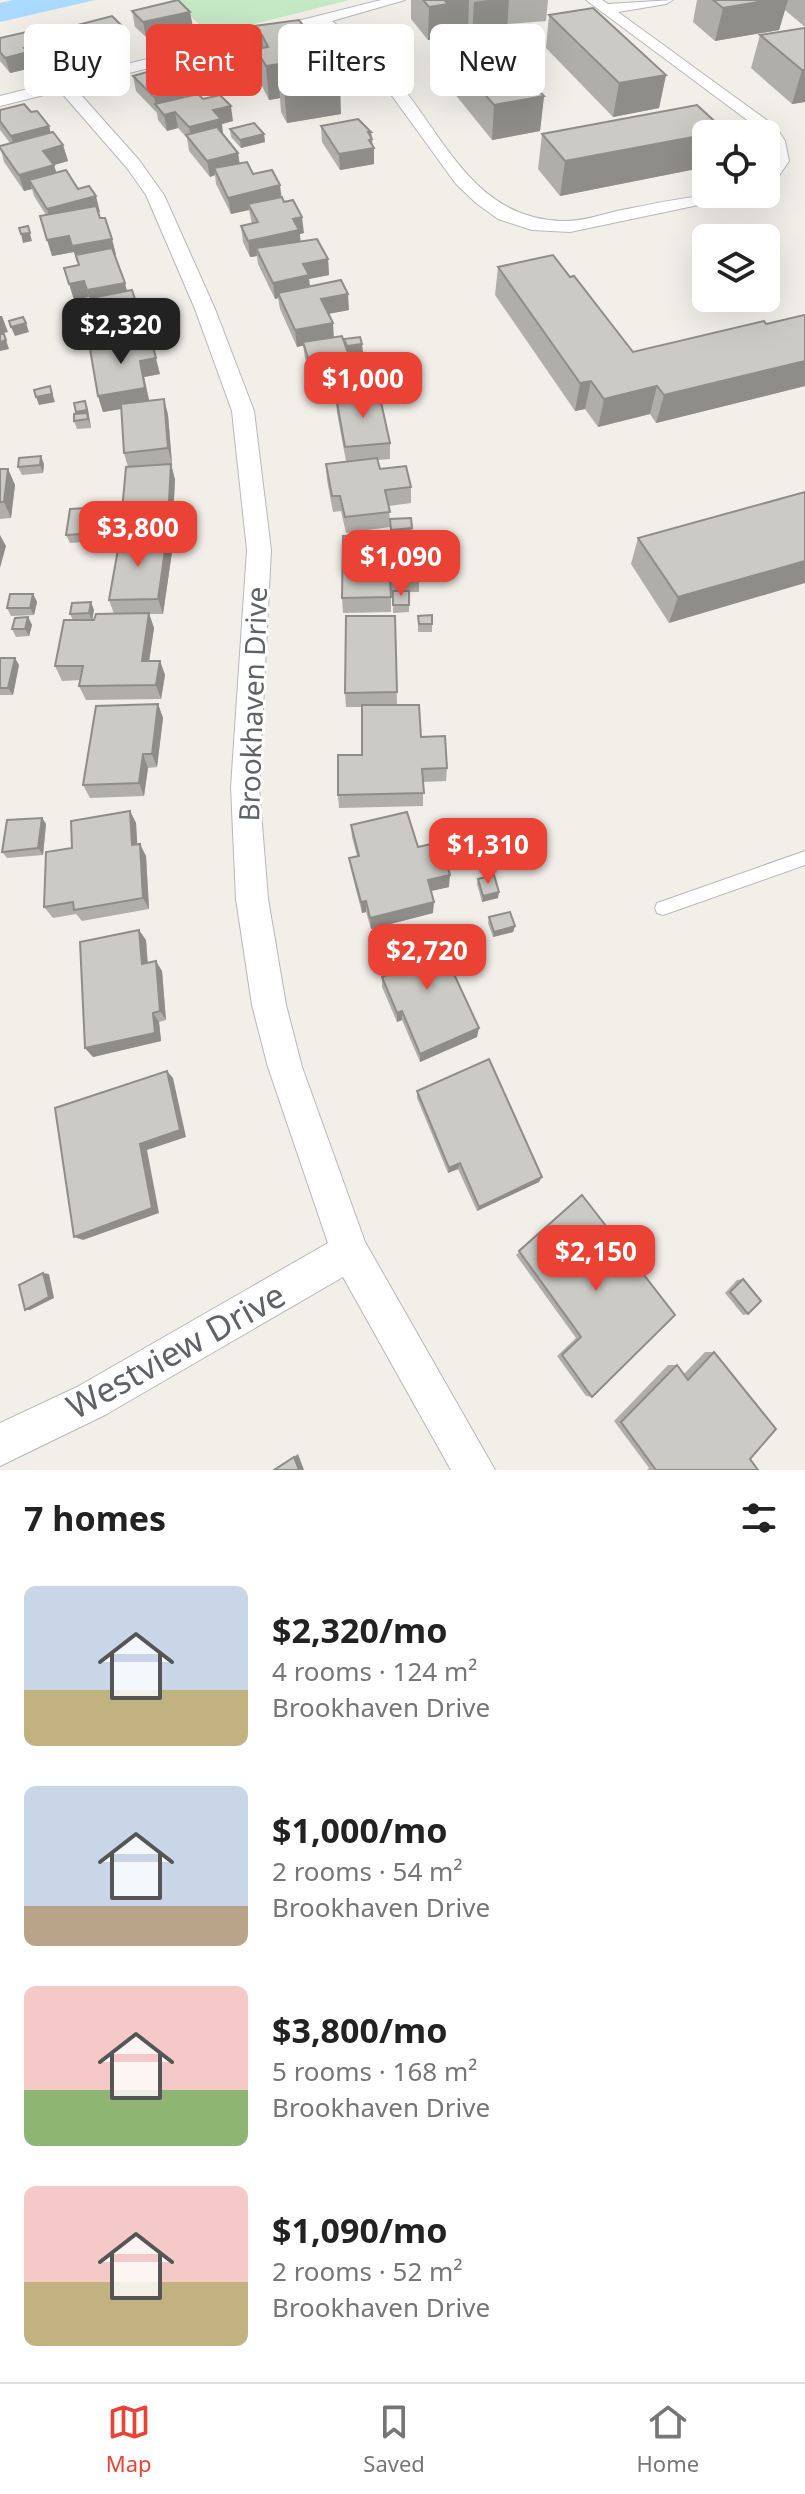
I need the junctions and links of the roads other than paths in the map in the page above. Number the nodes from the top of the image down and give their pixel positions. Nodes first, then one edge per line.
1 (398, 0) edge
2 (666, 0) edge
3 (600, 5) edge
4 (321, 20) junction
5 (130, 68) edge
6 (24, 95) edge
7 (74, 96) edge
8 (0, 101) edge
9 (755, 120) edge
10 (692, 201) edge
11 (805, 858) edge
12 (663, 908) dead end
13 (350, 1252) junction
14 (0, 1445) edge
15 (474, 1470) edge

1 - 4 street
2 - 3 street
3 - 9 street
4 - 5 street
4 - 10 street
6 - 8 street
7 - 13 street, Brookhaven Drive
11 - 12 lane
13 - 14 street, Westview Drive
13 - 15 street, Brookhaven Drive

